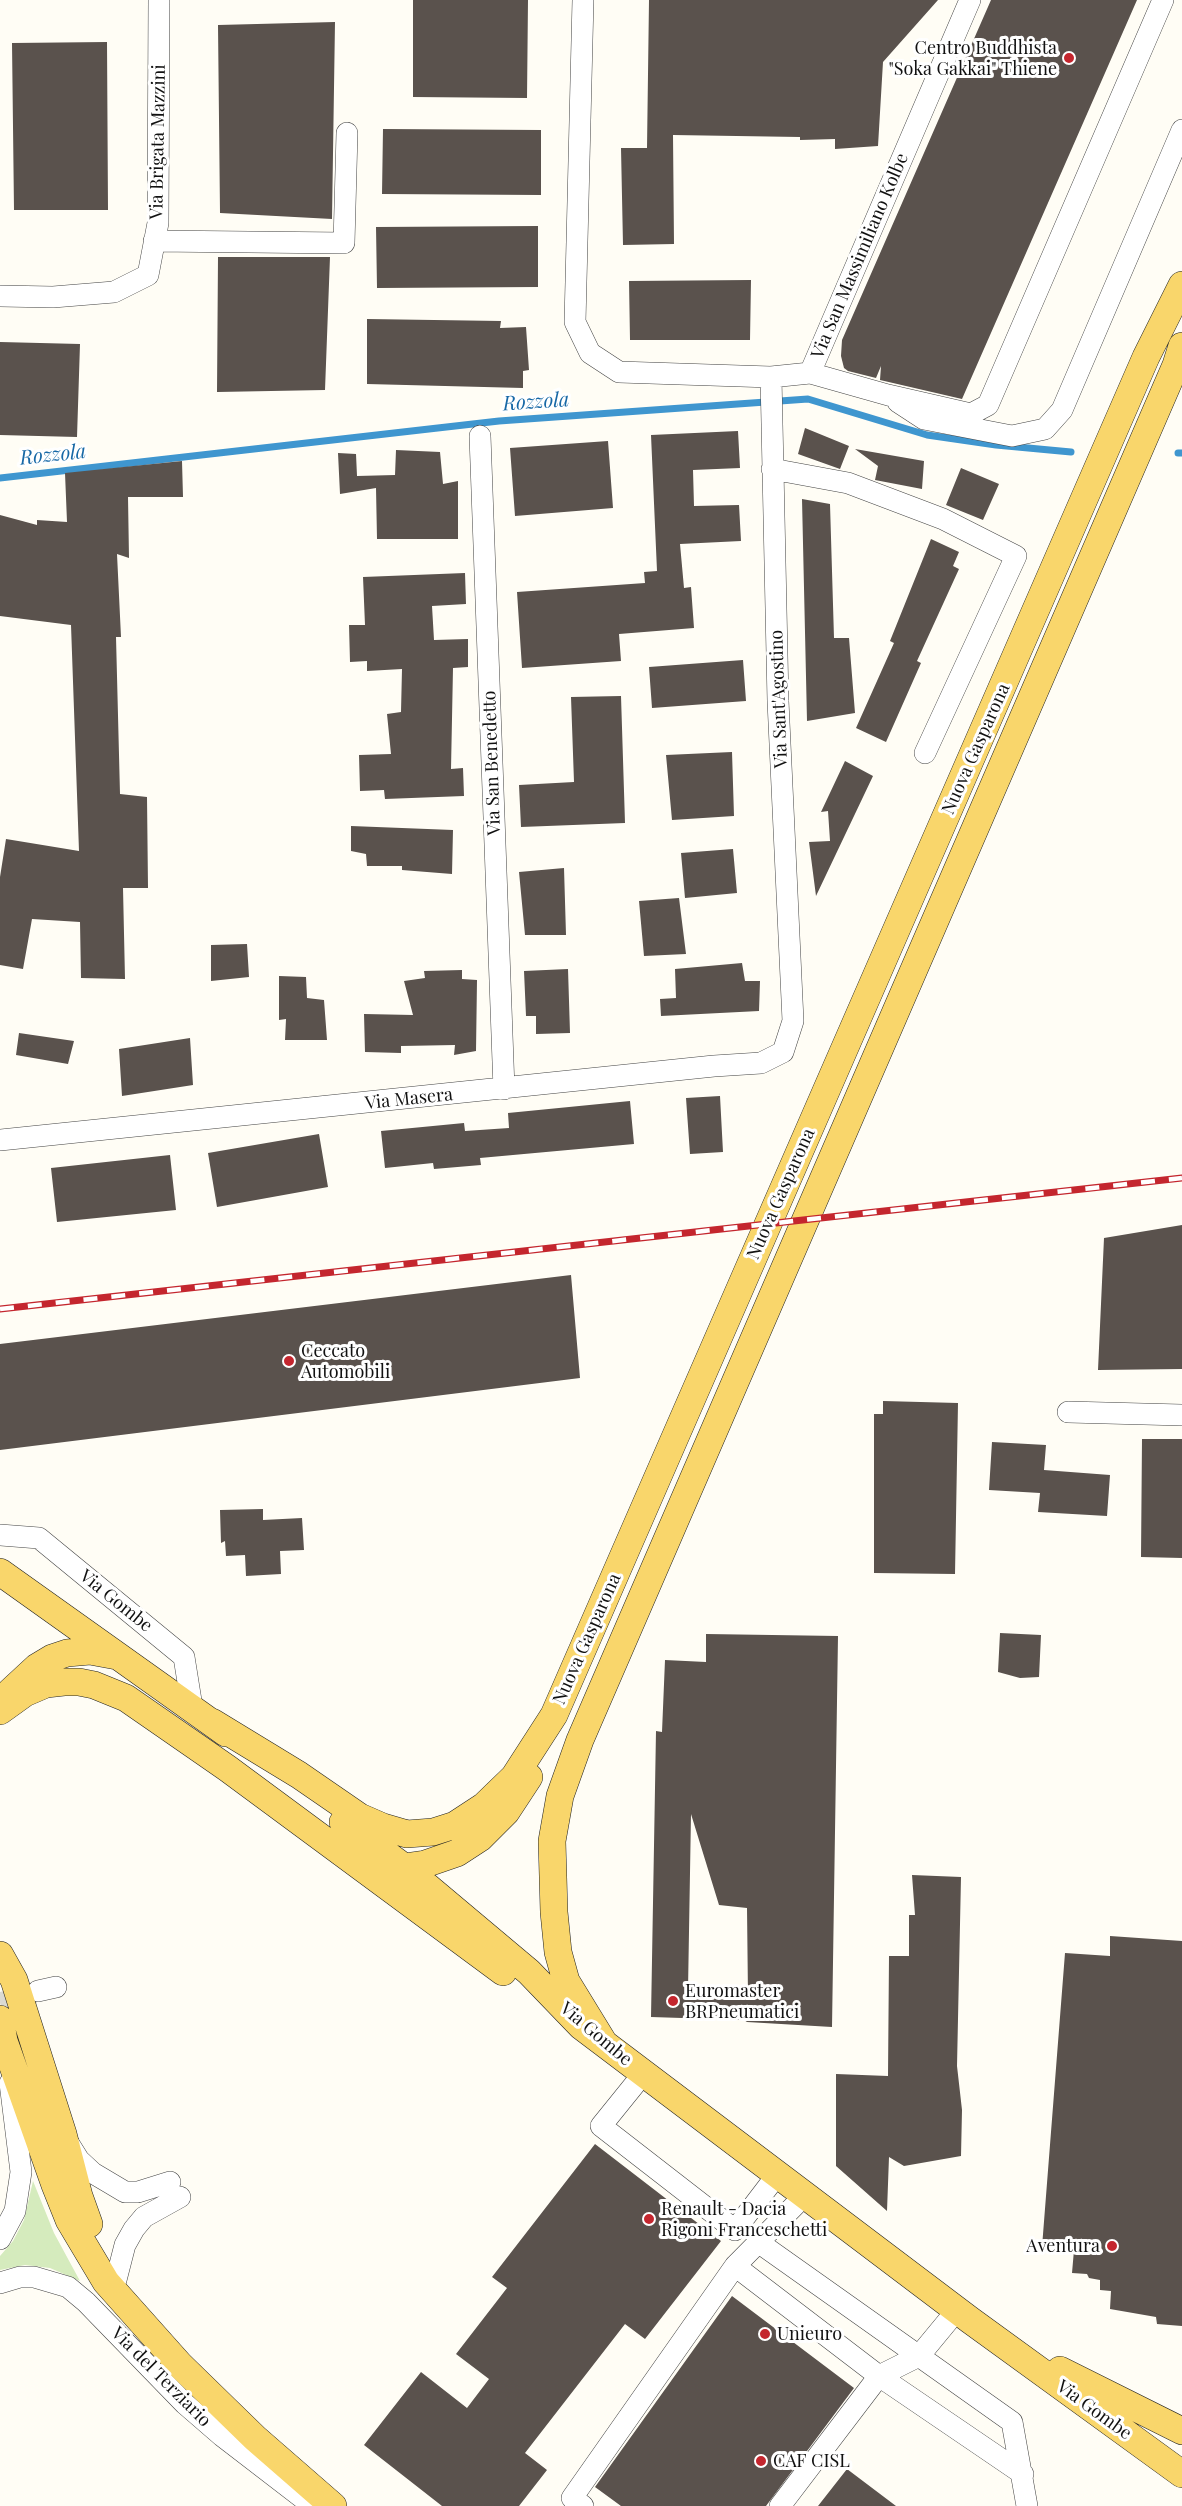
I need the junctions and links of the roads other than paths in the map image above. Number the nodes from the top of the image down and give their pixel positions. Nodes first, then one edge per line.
1 (159, 0) edge
2 (584, 0) edge
3 (970, 0) edge
4 (1163, 0) edge
5 (1182, 130) edge
6 (347, 134) dead end
7 (154, 241) junction
8 (1182, 285) edge
9 (0, 296) edge
10 (1182, 346) edge
11 (810, 373) junction
12 (888, 394) junction
13 (772, 395) junction
14 (480, 436) dead end
15 (772, 469) junction
16 (925, 753) dead end
17 (793, 1021) joint
18 (504, 1089) junction
19 (0, 1140) edge
20 (1068, 1412) dead end
21 (1182, 1415) edge
22 (0, 1535) edge
23 (0, 1572) edge
24 (121, 1658) junction
25 (0, 1702) edge
26 (0, 1711) edge
27 (202, 1714) junction
28 (554, 1715) junction
29 (311, 1830) junction
30 (404, 1867) junction
31 (0, 1955) edge
32 (581, 2026) junction
33 (2, 2030) edge
34 (604, 2043) junction
35 (644, 2074) junction
36 (63, 2134) junction
37 (777, 2175) junction
38 (804, 2195) junction
39 (0, 2239) edge
40 (758, 2242) junction
41 (735, 2266) junction
42 (116, 2280) junction
43 (0, 2283) edge
44 (129, 2308) junction
45 (957, 2310) junction
46 (1011, 2349) junction
47 (919, 2356) junction
48 (879, 2376) junction
49 (1182, 2431) edge
50 (1180, 2472) edge
51 (1023, 2474) junction
52 (313, 2506) edge
53 (333, 2506) edge
54 (583, 2506) edge
55 (780, 2506) edge
56 (1028, 2506) edge

1 - 7 street, Via Brigata Mazzini
2 - 13 street, Via San Massimiliano Kolbe
3 - 11 street, Via San Massimiliano Kolbe
4 - 12 street
5 - 12 street
6 - 7 street
7 - 9 street, Via Brigata Mazzini
8 - 28 main road, Nuova Gasparona
10 - 34 main road, Nuova Gasparona
11 - 12 street
11 - 13 street, Via San Massimiliano Kolbe
13 - 15 street, Via Sant'Agostino
14 - 18 street, Via San Benedetto
15 - 16 street
15 - 17 street, Via Sant'Agostino
17 - 18 street, Via Masera
18 - 19 street, Via Masera
20 - 21 street
22 - 27 street, Via Gombe
23 - 24 main road, Via Gombe
24 - 25 main road
24 - 27 main road, Via Gombe
26 - 29 main road
27 - 28 main road, Nuova Gasparona
27 - 30 main road, Via Gombe
28 - 30 main road
29 - 30 main road
29 - 32 main road
30 - 32 main road, Via Gombe
31 - 36 main road, Via del Terziario
32 - 34 main road, Via Gombe
33 - 39 street, Via del Terziario
33 - 44 main road, Via del Terziario
34 - 35 main road, Via Gombe
35 - 37 main road, Via Gombe
35 - 37 street
36 - 42 main road, Via del Terziario
36 - 42 street
37 - 38 main road, Via Gombe
38 - 40 street
38 - 45 main road, Via Gombe
40 - 41 street
40 - 47 street
41 - 48 street
41 - 54 street
42 - 44 main road, Via del Terziario
43 - 52 street, Via del Terziario
44 - 53 main road, Via del Terziario
45 - 46 main road, Via Gombe
45 - 47 street
46 - 49 main road, Via Gombe
46 - 50 main road, Via Gombe
47 - 48 street
47 - 51 street
48 - 51 street
48 - 55 street
51 - 56 street

